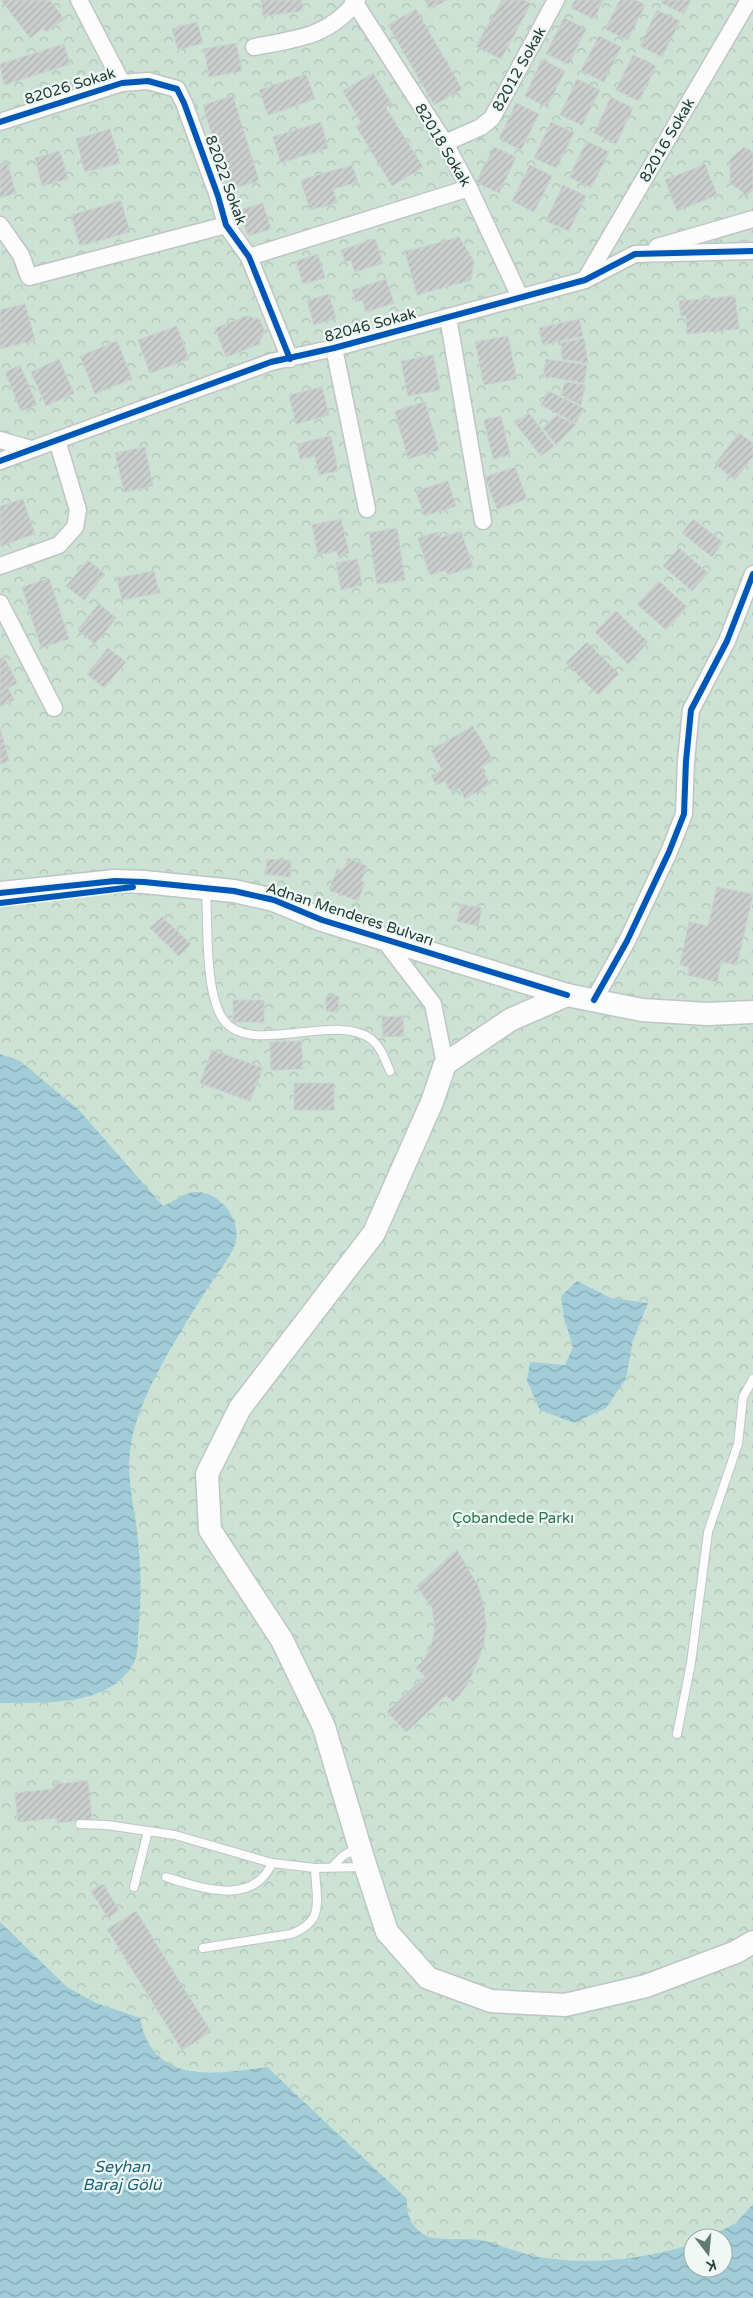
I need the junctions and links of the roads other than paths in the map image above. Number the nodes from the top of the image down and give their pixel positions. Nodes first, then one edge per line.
1 (79, 0) edge
2 (556, 0) edge
3 (749, 0) edge
4 (355, 1) edge
5 (254, 47) dead end
6 (122, 83) junction
7 (177, 89) joint
8 (0, 122) edge
9 (445, 143) junction
10 (469, 188) junction
11 (753, 219) edge
12 (226, 225) junction
13 (0, 226) edge
14 (753, 251) edge
15 (635, 254) junction
16 (249, 257) junction
17 (585, 280) junction
18 (520, 298) junction
19 (448, 317) junction
20 (334, 348) junction
21 (290, 359) junction
22 (0, 440) edge
23 (56, 440) junction
24 (30, 449) junction
25 (0, 461) edge
26 (367, 509) dead end
27 (483, 521) dead end
28 (0, 566) edge
29 (753, 574) edge
30 (0, 603) edge
31 (54, 708) dead end
32 (206, 887) junction
33 (0, 893) edge
34 (384, 940) junction
35 (567, 995) junction
36 (594, 1000) junction
37 (753, 1012) edge
38 (445, 1064) junction
39 (390, 1071) dead end
40 (753, 1379) edge
41 (677, 1734) dead end
42 (80, 1824) dead end
43 (148, 1831) junction
44 (363, 1856) junction
45 (272, 1863) junction
46 (333, 1866) junction
47 (316, 1868) junction
48 (166, 1877) dead end
49 (134, 1887) dead end
50 (753, 1942) edge
51 (204, 1948) dead end

1 - 6 street
2 - 9 street, 82012 Sokak
3 - 17 street, 82016 Sokak
4 - 5 street
4 - 9 street, 82018 Sokak
6 - 7 street, 82026 Sokak
6 - 8 street, 82026 Sokak
7 - 12 street, 82022 Sokak
9 - 10 street, 82018 Sokak
10 - 16 street
10 - 18 street, 82018 Sokak
11 - 15 street
12 - 13 street
12 - 16 street, 82022 Sokak
14 - 15 street, 82046 Sokak
15 - 17 street, 82046 Sokak
16 - 21 street, 82022 Sokak
17 - 18 street, 82046 Sokak
18 - 19 street, 82046 Sokak
19 - 20 street, 82046 Sokak
19 - 27 street
20 - 21 street, 82046 Sokak
20 - 26 street
21 - 23 street, 82046 Sokak
22 - 24 street
23 - 24 street, 82046 Sokak
23 - 28 street
24 - 25 street, 82046 Sokak
29 - 36 street
30 - 31 street
32 - 33 main road, Adnan Menderes Bulvarı
32 - 34 main road, Adnan Menderes Bulvarı
32 - 39 lane
34 - 35 main road, Adnan Menderes Bulvarı
34 - 38 street
35 - 36 main road, Adnan Menderes Bulvarı
35 - 38 main road
36 - 37 main road, Adnan Menderes Bulvarı
38 - 44 main road
40 - 41 lane
42 - 43 lane
43 - 45 lane
43 - 49 lane
44 - 46 lane
44 - 46 lane
44 - 50 main road
45 - 47 lane
45 - 48 lane
46 - 47 lane
47 - 51 lane

